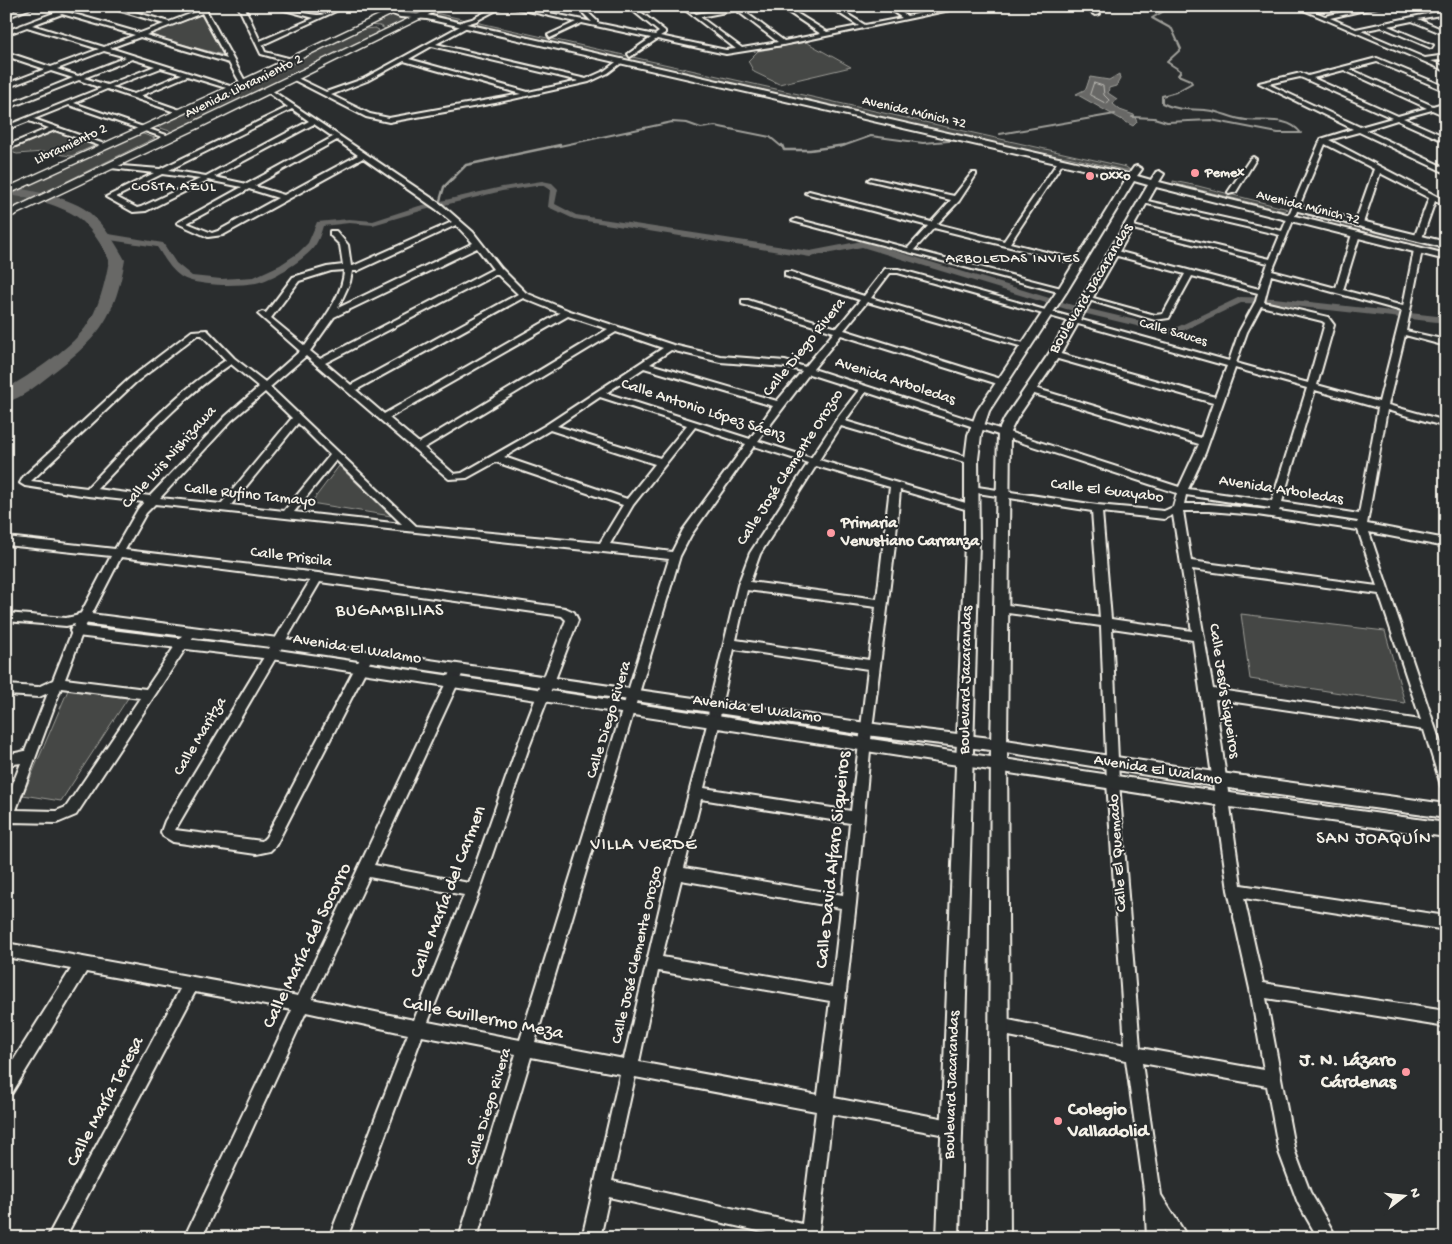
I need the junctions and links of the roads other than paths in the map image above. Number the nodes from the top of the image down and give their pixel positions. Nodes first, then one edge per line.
1 (34, 6) edge
2 (77, 6) edge
3 (107, 6) edge
4 (185, 6) edge
5 (242, 6) edge
6 (272, 6) edge
7 (345, 6) edge
8 (375, 6) edge
9 (405, 6) edge
10 (502, 6) edge
11 (508, 6) edge
12 (578, 6) edge
13 (630, 6) edge
14 (682, 6) edge
15 (748, 6) edge
16 (781, 6) edge
17 (830, 6) edge
18 (887, 6) edge
19 (967, 6) edge
20 (1083, 6) edge
21 (1296, 6) edge
22 (1352, 6) edge
23 (1380, 6) edge
24 (202, 8) edge
25 (434, 8) edge
26 (737, 8) junction
27 (1306, 8) edge
28 (394, 11) junction
29 (62, 12) junction
30 (1446, 12) edge
31 (1348, 13) junction
32 (1097, 14) dead end
33 (1437, 14) junction
34 (6, 16) edge
35 (420, 16) junction
36 (694, 16) junction
37 (319, 17) junction
38 (1446, 17) edge
39 (906, 18) junction
40 (1323, 18) junction
41 (1413, 19) junction
42 (474, 20) junction
43 (581, 22) junction
44 (170, 24) junction
45 (593, 24) junction
46 (27, 25) junction
47 (1382, 25) junction
48 (465, 26) junction
49 (863, 26) junction
50 (358, 28) junction
51 (1354, 31) junction
52 (6, 33) edge
53 (382, 33) junction
54 (1446, 33) edge
55 (826, 34) junction
56 (140, 35) junction
57 (550, 36) junction
58 (658, 37) junction
59 (783, 43) junction
60 (259, 44) junction
61 (430, 44) junction
62 (1431, 46) dead end
63 (105, 49) junction
64 (741, 50) junction
65 (6, 54) edge
66 (630, 54) junction
67 (131, 57) junction
68 (1446, 57) edge
69 (403, 59) junction
70 (290, 60) junction
71 (1422, 60) junction
72 (620, 61) junction
73 (232, 62) junction
74 (160, 66) junction
75 (1344, 68) junction
76 (1446, 69) edge
77 (49, 70) junction
78 (187, 74) junction
79 (1304, 77) junction
80 (293, 78) junction
81 (78, 79) junction
82 (587, 81) junction
83 (243, 82) junction
84 (8, 84) edge
85 (108, 87) junction
86 (233, 88) junction
87 (1446, 89) edge
88 (268, 90) junction
89 (805, 93) dead end
90 (530, 94) junction
91 (325, 95) junction
92 (135, 96) junction
93 (69, 103) junction
94 (1446, 104) edge
95 (6, 107) edge
96 (292, 107) junction
97 (1431, 108) junction
98 (181, 112) junction
99 (1446, 114) edge
100 (1397, 118) junction
101 (29, 119) junction
102 (313, 122) junction
103 (145, 127) junction
104 (6, 128) edge
105 (55, 128) junction
106 (1358, 129) junction
107 (933, 132) junction
108 (170, 138) junction
109 (337, 138) junction
110 (960, 138) junction
111 (1322, 140) junction
112 (1446, 140) edge
113 (104, 146) junction
114 (6, 148) edge
115 (363, 155) junction
116 (1253, 159) dead end
117 (1061, 161) junction
118 (111, 166) junction
119 (1378, 168) junction
120 (1446, 170) edge
121 (161, 172) junction
122 (1146, 173) junction
123 (974, 174) dead end
124 (209, 176) junction
125 (871, 180) dead end
126 (248, 186) junction
127 (6, 192) edge
128 (1232, 192) dead end
129 (809, 193) dead end
130 (1433, 197) junction
131 (284, 198) junction
132 (956, 199) junction
133 (1143, 202) junction
134 (1446, 204) edge
135 (1291, 210) junction
136 (6, 216) edge
137 (796, 221) dead end
138 (455, 223) junction
139 (1359, 223) junction
140 (933, 225) junction
141 (1129, 227) junction
142 (333, 233) dead end
143 (1284, 234) junction
144 (1356, 234) junction
145 (1418, 238) junction
146 (478, 244) junction
147 (1006, 244) junction
148 (1446, 244) edge
149 (910, 250) junction
150 (1418, 250) junction
151 (1113, 252) junction
152 (1446, 257) edge
153 (1273, 262) junction
154 (1079, 263) junction
155 (348, 269) junction
156 (498, 270) junction
157 (893, 270) joint
158 (1268, 272) junction
159 (1188, 273) junction
160 (788, 274) dead end
161 (1339, 291) junction
162 (523, 295) junction
163 (1261, 298) junction
164 (866, 300) junction
165 (745, 302) dead end
166 (1054, 302) junction
167 (1079, 309) junction
168 (567, 313) junction
169 (1406, 313) junction
170 (331, 315) junction
171 (613, 330) junction
172 (840, 331) junction
173 (1401, 332) junction
174 (1446, 343) edge
175 (1026, 345) junction
176 (670, 347) junction
177 (305, 352) junction
178 (1054, 355) junction
179 (231, 360) junction
180 (318, 363) junction
181 (642, 364) junction
182 (1231, 364) junction
183 (807, 370) junction
184 (1001, 382) junction
185 (264, 386) junction
186 (1312, 386) junction
187 (864, 389) junction
188 (349, 390) junction
189 (1031, 390) junction
190 (599, 394) junction
191 (1218, 401) junction
192 (779, 405) junction
193 (1383, 406) junction
194 (297, 418) junction
195 (383, 418) junction
196 (839, 422) junction
197 (693, 424) junction
198 (976, 424) junction
199 (1446, 424) edge
200 (549, 427) junction
201 (1004, 432) junction
202 (1204, 442) junction
203 (753, 443) junction
204 (418, 448) junction
205 (335, 455) junction
206 (496, 458) junction
207 (971, 461) junction
208 (661, 462) junction
209 (814, 462) junction
210 (895, 486) junction
211 (971, 489) junction
212 (1182, 491) junction
213 (88, 493) junction
214 (1003, 493) junction
215 (152, 500) junction
216 (629, 503) junction
217 (223, 508) junction
218 (972, 508) junction
219 (1096, 508) junction
220 (1178, 509) junction
221 (1275, 510) junction
222 (286, 515) junction
223 (1363, 522) junction
224 (413, 528) junction
225 (6, 542) edge
226 (1446, 543) edge
227 (604, 547) junction
228 (118, 552) junction
229 (675, 556) junction
230 (1186, 564) junction
231 (318, 577) junction
232 (743, 585) junction
233 (1384, 591) junction
234 (882, 604) junction
235 (1001, 608) junction
236 (570, 615) joint
237 (6, 617) edge
238 (1106, 623) junction
239 (75, 624) junction
240 (1198, 636) junction
241 (188, 638) junction
242 (730, 644) junction
243 (274, 648) junction
244 (363, 662) junction
245 (874, 665) junction
246 (455, 676) junction
247 (57, 683) junction
248 (6, 690) edge
249 (546, 690) junction
250 (1208, 693) junction
251 (148, 694) junction
252 (633, 702) junction
253 (714, 713) junction
254 (1429, 726) junction
255 (865, 736) junction
256 (966, 740) junction
257 (999, 745) junction
258 (29, 756) junction
259 (6, 760) edge
260 (965, 760) junction
261 (1000, 764) junction
262 (1113, 764) junction
263 (1221, 780) junction
264 (1113, 782) junction
265 (1446, 782) edge
266 (695, 792) junction
267 (1223, 799) junction
268 (1446, 812) edge
269 (7, 818) edge
270 (858, 818) junction
271 (1446, 830) edge
272 (367, 870) junction
273 (675, 873) junction
274 (473, 890) junction
275 (1235, 890) junction
276 (849, 903) junction
277 (1446, 924) edge
278 (6, 950) edge
279 (654, 964) junction
280 (82, 965) junction
281 (191, 984) junction
282 (1257, 988) junction
283 (838, 994) junction
284 (302, 1004) junction
285 (1446, 1019) edge
286 (999, 1026) junction
287 (418, 1028) junction
288 (525, 1047) junction
289 (1133, 1054) junction
290 (629, 1068) junction
291 (1272, 1079) junction
292 (6, 1088) edge
293 (825, 1105) junction
294 (951, 1128) junction
295 (603, 1187) junction
296 (1153, 1197) junction
297 (809, 1236) edge
298 (56, 1238) edge
299 (194, 1238) edge
300 (338, 1238) edge
301 (468, 1238) edge
302 (591, 1238) edge
303 (948, 1238) edge
304 (999, 1238) edge
305 (1156, 1238) edge
306 (1179, 1238) edge
307 (1328, 1238) edge

1 - 34 street
2 - 29 street
3 - 44 street
4 - 24 street
5 - 60 street
6 - 37 street
7 - 37 street
8 - 28 main road, Avenida Múnich 72
9 - 28 main road, Avenida Libramiento 2
10 - 42 street
11 - 43 street
12 - 45 street
13 - 58 street
14 - 36 street
15 - 26 street
16 - 55 street
17 - 49 street
18 - 39 street
19 - 39 street
20 - 32 street
21 - 27 street
22 - 31 street
23 - 31 street
24 - 44 street
24 - 73 street
25 - 35 main road, Avenida Libramiento 2
25 - 42 main road
26 - 36 street
26 - 59 street
27 - 40 street
28 - 35 main road, Avenida Múnich 72
28 - 50 main road, Avenida Libramiento 2
29 - 46 street
29 - 56 street
30 - 33 street
31 - 40 street
33 - 38 street
33 - 41 street
35 - 48 main road, Avenida Múnich 72
35 - 53 main road, Avenida Libramiento 2
36 - 64 street
37 - 60 street
39 - 49 street
40 - 51 street
41 - 47 street
41 - 54 street
42 - 48 street
42 - 57 main road
43 - 45 street
43 - 57 street
44 - 56 street
45 - 58 street
46 - 52 street
46 - 63 street
47 - 51 street
47 - 62 street
48 - 61 street
48 - 72 main road, Avenida Múnich 72
49 - 55 street
50 - 53 main road
50 - 70 main road, Avenida Libramiento 2
51 - 71 street
53 - 80 main road, Avenida Libramiento 2
55 - 59 street
56 - 63 street
56 - 73 street
57 - 66 main road
58 - 64 street
58 - 66 street
59 - 64 street
60 - 70 street
61 - 69 street
61 - 82 street
63 - 67 street
63 - 77 street
65 - 77 street
66 - 89 main road
67 - 74 street
67 - 81 street
68 - 71 street
69 - 90 street
69 - 91 street
70 - 83 main road, Avenida Libramiento 2
71 - 76 street
72 - 82 street
72 - 107 main road, Avenida Múnich 72
73 - 83 street
74 - 78 street
74 - 85 street
75 - 79 street
75 - 87 street
75 - 97 street
77 - 81 street
77 - 84 street
78 - 86 street
78 - 92 street
79 - 100 street
79 - 106 street
80 - 88 main road, Avenida Libramiento 2
80 - 91 street
81 - 85 street
81 - 95 street
82 - 90 street
83 - 86 main road, Avenida Libramiento 2
85 - 92 street
85 - 93 street
86 - 98 main road, Avenida Libramiento 2
88 - 96 street, Avenida Arboledas
88 - 108 main road, Avenida Libramiento 2
90 - 91 street
92 - 98 street
93 - 101 street
93 - 103 street
94 - 97 street
96 - 102 street, Avenida Arboledas
96 - 121 street
97 - 99 street
97 - 100 street
98 - 103 main road, Avenida Libramiento 2
100 - 106 street
100 - 112 street
101 - 104 street
101 - 105 street
102 - 109 street, Avenida Arboledas
102 - 124 street
103 - 108 street
103 - 113 main road, Libramiento 2
105 - 113 street
105 - 114 street
106 - 111 street
106 - 120 street
107 - 110 main road, Avenida Múnich 72
107 - 110 main road
108 - 118 main road, Avenida Libramiento 2
109 - 115 street, Avenida Arboledas
109 - 126 street
110 - 117 main road, Avenida Múnich 72
111 - 119 street
111 - 135 street, Calle Jesús Siqueiros
113 - 127 main road, Libramiento 2
115 - 131 street
115 - 138 street, Avenida Arboledas
116 - 128 street
117 - 122 main road, Avenida Múnich 72
117 - 147 street
118 - 121 street
118 - 136 main road, Avenida Libramiento 2
119 - 130 street
119 - 139 street
121 - 124 street
121 - 124 street
122 - 133 main road, Boulevard Jacarandas
122 - 135 main road, Avenida Múnich 72
122 - 154 main road, Boulevard Jacarandas
123 - 132 street
124 - 126 street
125 - 132 street
126 - 131 street
126 - 131 street
129 - 140 street
130 - 134 street
130 - 145 street
132 - 140 street
133 - 141 main road, Boulevard Jacarandas
133 - 143 street
135 - 139 main road, Avenida Múnich 72
135 - 143 street, Calle Jesús Siqueiros
135 - 144 main road, Avenida Múnich 72
137 - 149 street
138 - 146 street, Avenida Arboledas
138 - 155 street
139 - 145 main road, Avenida Múnich 72
140 - 147 street
140 - 149 street
141 - 151 main road, Boulevard Jacarandas
141 - 153 street
142 - 155 street, Calle Luis Nishizawa
143 - 153 street, Calle Jesús Siqueiros
144 - 150 main road, Avenida Múnich 72
144 - 161 street
145 - 148 main road, Avenida Múnich 72
146 - 156 street, Avenida Arboledas
146 - 170 street
147 - 154 street
149 - 166 street
150 - 152 main road, Avenida Múnich 72
150 - 169 street
151 - 159 street
151 - 167 main road, Boulevard Jacarandas
153 - 158 street, Calle Jesús Siqueiros
154 - 166 main road, Boulevard Jacarandas
155 - 170 street, Calle Luis Nishizawa
155 - 177 street
156 - 162 street, Avenida Arboledas
156 - 180 street
157 - 164 street, Calle Diego Rivera
157 - 166 street, Calle Sauces
158 - 161 street
158 - 163 street, Calle Jesús Siqueiros
159 - 163 street
159 - 167 street
160 - 164 street
161 - 169 street
162 - 168 street, Avenida Arboledas
162 - 188 street
163 - 182 street, Calle Jesús Siqueiros
163 - 186 street
164 - 172 street, Calle Diego Rivera
164 - 175 street
165 - 172 street
166 - 167 street, Calle Sauces
166 - 175 main road, Boulevard Jacarandas
167 - 178 main road, Boulevard Jacarandas
167 - 182 street, Calle Sauces
168 - 171 street, Avenida Arboledas
168 - 195 street
169 - 173 street
170 - 177 street, Calle Luis Nishizawa
171 - 176 street, Avenida Arboledas
171 - 204 street
172 - 183 street, Calle Diego Rivera
172 - 184 street
173 - 174 street
173 - 193 street
175 - 184 main road, Boulevard Jacarandas
176 - 181 street
176 - 183 street, Avenida Arboledas
177 - 180 street
177 - 185 street, Calle Luis Nishizawa
178 - 189 main road, Boulevard Jacarandas
178 - 191 street
179 - 185 street
179 - 213 street
179 - 213 street, Calle Rufino Tamayo
180 - 188 street
181 - 190 street
181 - 192 street
182 - 186 street, Calle Sauces
182 - 191 street, Calle Jesús Siqueiros
183 - 187 street, Avenida Arboledas
183 - 192 street, Calle Diego Rivera
184 - 198 main road, Boulevard Jacarandas
185 - 194 street
185 - 215 street, Calle Luis Nishizawa
186 - 193 street, Calle Sauces
186 - 221 street
187 - 196 street, Calle José Clemente Orozco
187 - 198 street, Avenida Arboledas
188 - 195 street
189 - 201 main road, Boulevard Jacarandas
189 - 202 street
190 - 197 street, Calle Antonio López Sáenz
190 - 200 street
191 - 202 street, Calle Jesús Siqueiros
192 - 203 street, Calle Diego Rivera
193 - 199 street, Calle Sauces
193 - 223 street
194 - 205 street
194 - 217 street
195 - 204 street
196 - 207 street
196 - 209 street, Calle José Clemente Orozco
197 - 203 street, Calle Antonio López Sáenz
197 - 208 street
198 - 201 street, Avenida Arboledas
198 - 207 main road, Boulevard Jacarandas
200 - 206 street
200 - 208 street
201 - 212 street, Avenida Arboledas
201 - 214 main road, Boulevard Jacarandas
202 - 212 street, Calle Jesús Siqueiros
203 - 209 street, Calle Antonio López Sáenz
203 - 229 street, Calle Diego Rivera
204 - 206 street
205 - 222 street
205 - 224 street
206 - 216 street
207 - 211 main road, Boulevard Jacarandas
208 - 216 street
209 - 210 street, Calle Antonio López Sáenz
209 - 232 street, Calle José Clemente Orozco
210 - 218 street, Calle Antonio López Sáenz
210 - 234 street, Calle David Alfaro Siqueiros
211 - 214 street, Calle El Guayabo
211 - 218 main road, Boulevard Jacarandas
212 - 220 street, Calle Jesús Siqueiros
212 - 221 street, Avenida Arboledas
213 - 215 street, Calle Rufino Tamayo
214 - 219 street, Calle El Guayabo
214 - 235 main road, Boulevard Jacarandas
215 - 217 street, Calle Rufino Tamayo
215 - 228 street, Calle Luis Nishizawa
216 - 227 street
217 - 222 street, Calle Rufino Tamayo
218 - 256 main road, Boulevard Jacarandas
219 - 220 street, Calle El Guayabo
219 - 238 street, Calle El Quemado
220 - 221 street, Calle El Guayabo
220 - 230 street, Calle Jesús Siqueiros
221 - 223 street, Calle El Guayabo
222 - 224 street, Calle Rufino Tamayo
223 - 226 street, Calle El Guayabo
223 - 233 street
224 - 227 street, Calle Rufino Tamayo
225 - 228 street, Calle Priscila
227 - 229 street, Calle Rufino Tamayo
228 - 231 street, Calle Priscila
228 - 239 street, Calle Luis Nishizawa
229 - 252 street, Calle Diego Rivera
230 - 233 street
230 - 240 street, Calle Jesús Siqueiros
231 - 236 street, Calle Priscila
231 - 243 street, Calle Maritza
232 - 234 street
232 - 242 street, Calle José Clemente Orozco
233 - 254 street
234 - 245 street, Calle David Alfaro Siqueiros
235 - 238 street
235 - 257 main road, Boulevard Jacarandas
236 - 249 street, Calle María del Carmen
237 - 239 street, Avenida El Walamo
238 - 240 street
238 - 262 street, Calle El Quemado
239 - 241 street, Avenida El Walamo
239 - 247 street, Calle Luis Nishizawa
240 - 250 street, Calle Jesús Siqueiros
241 - 243 street, Avenida El Walamo
241 - 251 street
242 - 245 street
242 - 253 street, Calle José Clemente Orozco
243 - 244 street, Avenida El Walamo
243 - 244 street, Calle Maritza
244 - 246 street, Avenida El Walamo
245 - 255 street, Calle David Alfaro Siqueiros
246 - 249 street, Avenida El Walamo
246 - 272 street, Calle María del Socorro
247 - 248 street
247 - 251 street
247 - 258 street, Calle Luis Nishizawa
249 - 252 street, Avenida El Walamo
249 - 274 street, Calle María del Carmen
250 - 254 street
250 - 263 street, Calle Jesús Siqueiros
251 - 269 street
252 - 253 street, Avenida El Walamo
252 - 288 street, Calle Diego Rivera
253 - 255 street, Avenida El Walamo
253 - 266 street, Calle José Clemente Orozco
254 - 265 street
255 - 256 street, Avenida El Walamo
255 - 260 street, Avenida El Walamo
255 - 270 street, Calle David Alfaro Siqueiros
256 - 257 street, Avenida El Walamo
256 - 260 main road, Boulevard Jacarandas
257 - 261 main road, Boulevard Jacarandas
257 - 262 street, Avenida El Walamo
258 - 259 street
258 - 269 street, Calle Luis Nishizawa
260 - 261 street, Avenida El Walamo
260 - 294 main road, Boulevard Jacarandas
261 - 264 street, Avenida El Walamo
261 - 286 main road, Boulevard Jacarandas
262 - 263 street, Avenida El Walamo
262 - 264 street, Calle El Quemado
263 - 267 street, Calle Jesús Siqueiros
263 - 268 street, Avenida El Walamo
264 - 267 street, Avenida El Walamo
264 - 289 street, Calle El Quemado
266 - 270 street
266 - 273 street, Calle José Clemente Orozco
267 - 271 street, Avenida El Walamo
267 - 275 street, Calle Jesús Siqueiros
270 - 276 street, Calle David Alfaro Siqueiros
272 - 274 street
272 - 284 street, Calle María del Socorro
273 - 276 street
273 - 279 street, Calle José Clemente Orozco
274 - 287 street, Calle María del Carmen
275 - 277 street
275 - 282 street, Calle Jesús Siqueiros
276 - 283 street, Calle David Alfaro Siqueiros
278 - 280 street, Calle Guillermo Meza
279 - 283 street
279 - 290 street, Calle José Clemente Orozco
280 - 281 street, Calle Guillermo Meza
280 - 292 street
281 - 284 street, Calle Guillermo Meza
281 - 298 street, Calle María Teresa
282 - 285 street
282 - 291 street, Calle Jesús Siqueiros
283 - 293 street, Calle David Alfaro Siqueiros
284 - 287 street, Calle Guillermo Meza
284 - 299 street, Calle María del Socorro
286 - 289 street
286 - 304 main road, Boulevard Jacarandas
287 - 288 street, Calle Guillermo Meza
287 - 300 street, Calle María del Carmen
288 - 290 street, Calle Guillermo Meza
288 - 301 street, Calle Diego Rivera
289 - 291 street
289 - 296 street, Calle El Quemado
290 - 293 street, Calle Guillermo Meza
290 - 295 street, Calle José Clemente Orozco
291 - 307 street, Calle Jesús Siqueiros
293 - 294 street, Calle Guillermo Meza
293 - 297 street, Calle David Alfaro Siqueiros
294 - 303 main road, Boulevard Jacarandas
295 - 297 street
295 - 302 street, Calle José Clemente Orozco
296 - 305 street, Calle El Quemado
296 - 306 street, Calle El Quemado

